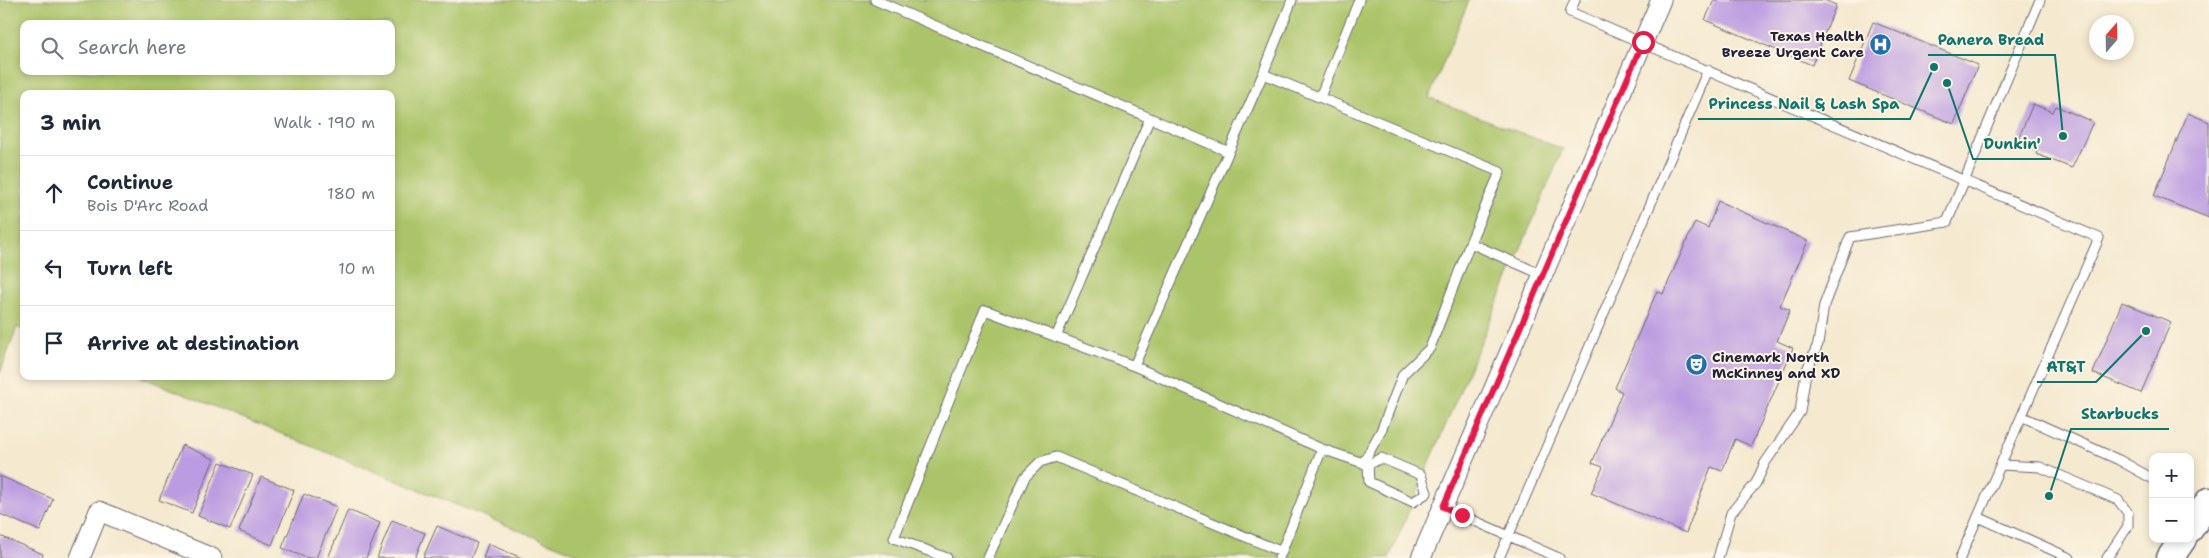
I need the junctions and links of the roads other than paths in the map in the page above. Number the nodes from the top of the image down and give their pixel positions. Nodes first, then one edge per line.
1 (875, 0) edge
2 (1292, 0) edge
3 (1358, 0) edge
4 (1575, 0) edge
5 (1661, 0) edge
6 (2040, 0) edge
7 (1643, 42) junction
8 (1708, 70) junction
9 (1263, 74) junction
10 (1320, 97) junction
11 (1150, 118) junction
12 (1228, 152) junction
13 (1965, 180) junction
14 (1470, 243) junction
15 (1543, 275) junction
16 (1056, 337) junction
17 (1134, 366) junction
18 (2023, 417) junction
19 (1322, 449) junction
20 (1365, 464) junction
21 (2000, 466) junction
22 (2149, 477) edge
23 (1427, 493) junction
24 (1444, 504) junction
25 (2205, 505) edge
26 (1978, 517) junction
27 (2194, 523) edge
28 (1509, 536) junction
29 (2180, 543) edge
30 (1281, 555) edge
31 (80, 558) edge
32 (212, 558) edge
33 (947, 558) edge
34 (988, 558) edge
35 (1421, 558) edge
36 (1499, 558) edge
37 (1559, 558) edge
38 (1718, 558) edge
39 (1960, 558) edge
40 (2070, 558) edge
41 (2107, 558) edge
42 (2170, 558) edge

1 - 11 lane
2 - 9 lane
3 - 10 lane
4 - 7 lane
5 - 7 street
6 - 13 lane
7 - 8 lane
7 - 15 street
8 - 13 lane
8 - 28 lane
9 - 10 lane
9 - 12 lane
10 - 14 lane
11 - 12 lane
11 - 16 lane
12 - 17 lane
13 - 18 lane
13 - 38 lane
14 - 15 lane
14 - 20 lane
15 - 24 street
16 - 17 lane
16 - 33 lane
17 - 19 lane
18 - 21 lane
18 - 22 lane
19 - 20 lane
19 - 30 lane
20 - 23 lane
20 - 23 lane
21 - 26 lane
21 - 41 lane
23 - 24 lane
24 - 28 lane
24 - 35 street
25 - 27 main road
26 - 39 lane
26 - 40 lane
28 - 36 lane
28 - 37 lane
29 - 42 main road
30 - 34 lane
31 - 32 street

